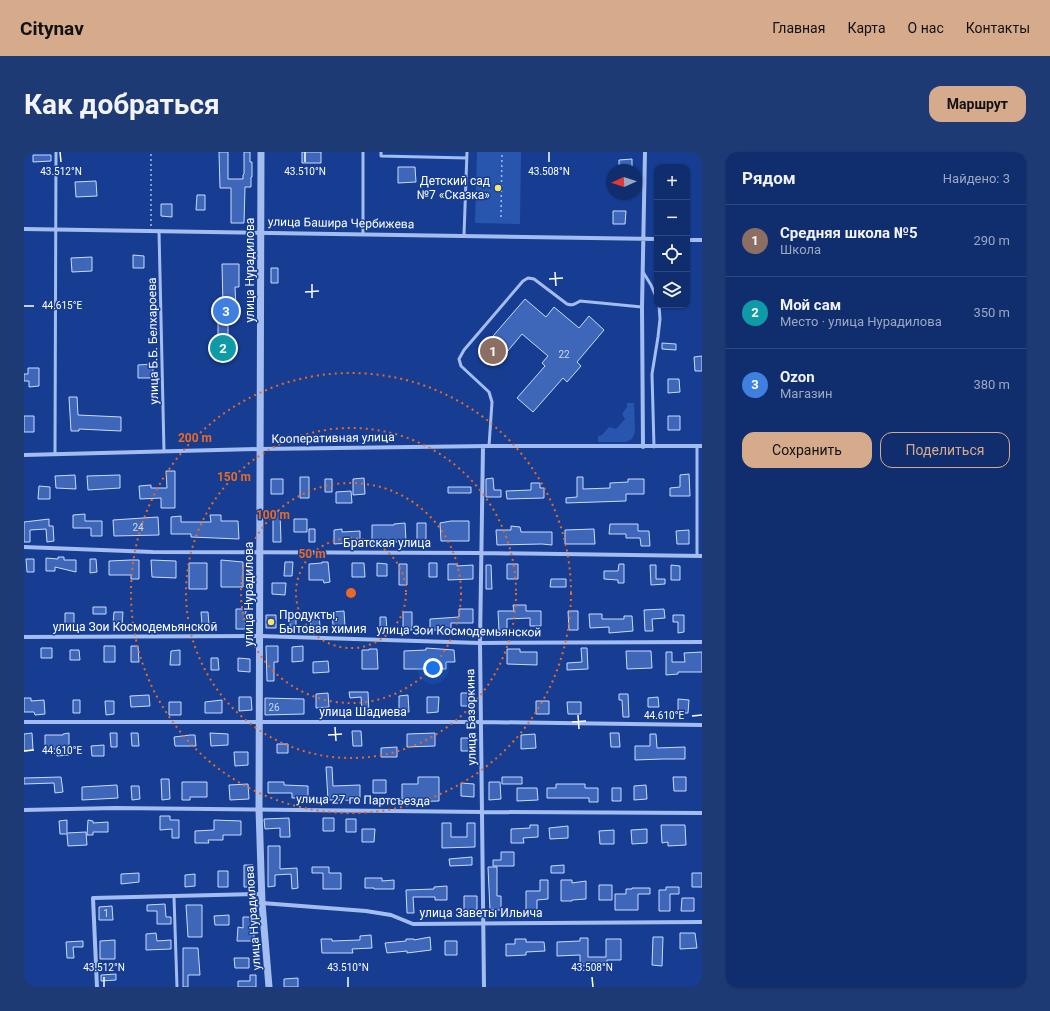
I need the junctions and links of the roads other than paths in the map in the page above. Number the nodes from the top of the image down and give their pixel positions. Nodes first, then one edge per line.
1 (56, 152) edge
2 (261, 152) edge
3 (363, 152) edge
4 (381, 152) edge
5 (467, 152) edge
6 (645, 152) edge
7 (467, 158) junction
8 (24, 229) edge
9 (56, 229) junction
10 (159, 230) junction
11 (261, 232) junction
12 (363, 234) junction
13 (464, 235) junction
14 (643, 238) junction
15 (654, 239) edge
16 (690, 240) edge
17 (702, 241) edge
18 (642, 271) junction
19 (654, 291) edge
20 (642, 307) junction
21 (659, 308) edge
22 (483, 446) junction
23 (490, 446) junction
24 (697, 446) junction
25 (702, 446) edge
26 (643, 447) junction
27 (654, 447) junction
28 (260, 449) junction
29 (164, 451) junction
30 (55, 454) junction
31 (24, 455) edge
32 (24, 548) edge
33 (260, 552) junction
34 (481, 553) junction
35 (700, 556) edge
36 (260, 636) junction
37 (24, 637) edge
38 (702, 642) edge
39 (480, 643) junction
40 (24, 722) edge
41 (260, 722) junction
42 (481, 722) junction
43 (702, 725) edge
44 (259, 809) junction
45 (24, 810) edge
46 (482, 812) junction
47 (702, 813) edge
48 (261, 894) junction
49 (174, 897) junction
50 (262, 903) junction
51 (702, 922) edge
52 (483, 924) junction
53 (97, 987) edge
54 (177, 987) edge
55 (269, 987) edge
56 (484, 987) edge

1 - 9 lane
2 - 11 street, улица Нурадилова
3 - 12 lane
4 - 7 lane
5 - 7 lane
6 - 14 street
7 - 13 lane
8 - 9 street, улица Башира Чербижева
9 - 10 street, улица Башира Чербижева
9 - 30 lane
10 - 11 street, улица Башира Чербижева
10 - 29 lane, улица Б.Б. Белхароева
11 - 12 street, улица Башира Чербижева
11 - 28 street, улица Нурадилова
12 - 13 street, улица Башира Чербижева
13 - 14 street, улица Башира Чербижева
14 - 15 street, улица Башира Чербижева
14 - 18 street
16 - 17 street
18 - 19 lane
18 - 20 street
20 - 23 lane
20 - 26 street
21 - 27 lane
22 - 23 street, Кооперативная улица
22 - 28 street, Кооперативная улица
22 - 34 street, улица Базоркина
23 - 26 street, Кооперативная улица
24 - 25 street, Кооперативная улица
24 - 27 street, Кооперативная улица
24 - 35 lane
26 - 27 street, Кооперативная улица
28 - 29 street, Кооперативная улица
28 - 33 street, улица Нурадилова
29 - 30 street, Кооперативная улица
30 - 31 street, Кооперативная улица
32 - 33 street, Братская улица
33 - 34 street, Братская улица
33 - 36 street, улица Нурадилова
34 - 35 street, Братская улица
34 - 39 street, улица Базоркина
36 - 37 street, улица Зои Космодемьянской
36 - 39 street, улица Зои Космодемьянской
36 - 41 street, улица Нурадилова
38 - 39 street, улица Зои Космодемьянской
39 - 42 street, улица Базоркина
40 - 41 street, улица Шадиева
41 - 42 street, улица Шадиева
41 - 44 street, улица Нурадилова
42 - 43 street, улица Шадиева
42 - 46 street, улица Базоркина
44 - 45 street, улица 27-го Партсъезда
44 - 46 street, улица 27-го Партсъезда
44 - 48 street, улица Нурадилова
46 - 47 street, улица 27-го Партсъезда
46 - 52 street, улица Базоркина
48 - 49 street
48 - 50 street, улица Нурадилова
49 - 53 street
49 - 54 lane
50 - 52 street, улица Заветы Ильича
50 - 55 street, улица Нурадилова
51 - 52 street, улица Заветы Ильича
52 - 56 street, улица Базоркина

